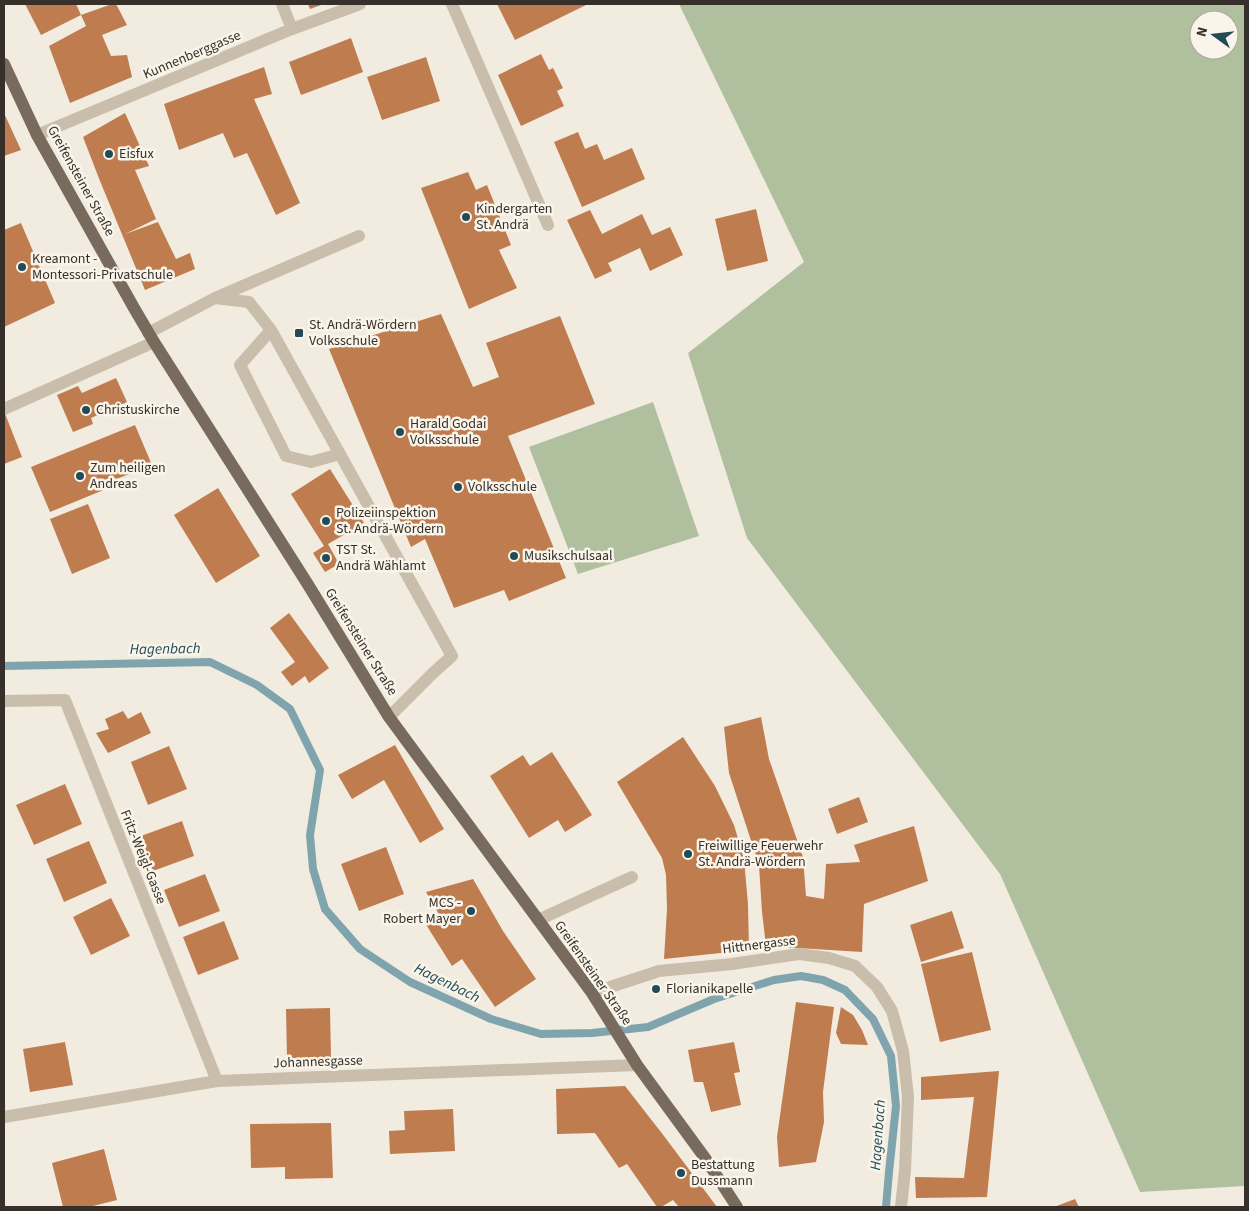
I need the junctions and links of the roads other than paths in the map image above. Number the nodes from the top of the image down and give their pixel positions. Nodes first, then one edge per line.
1 (282, 4) edge
2 (360, 4) edge
3 (452, 4) edge
4 (292, 29) junction
5 (4, 64) edge
6 (37, 135) junction
7 (548, 225) dead end
8 (359, 236) dead end
9 (215, 298) junction
10 (271, 330) junction
11 (151, 338) junction
12 (4, 409) edge
13 (340, 454) junction
14 (4, 701) edge
15 (389, 717) junction
16 (632, 877) dead end
17 (538, 920) junction
18 (592, 993) junction
19 (637, 1065) junction
20 (217, 1081) junction
21 (4, 1117) edge
22 (737, 1207) edge
23 (901, 1207) edge

1 - 4 street
2 - 4 street, Kunnenberggasse
3 - 7 street
4 - 6 street, Kunnenberggasse
5 - 6 main road, Greifensteiner Straße
6 - 11 main road, Greifensteiner Straße
8 - 9 street
9 - 10 street
9 - 11 street
10 - 13 street
10 - 13 street
11 - 12 street
11 - 15 main road, Greifensteiner Straße
13 - 15 street
14 - 20 street, Fritz-Weigl-Gasse
15 - 17 main road, Greifensteiner Straße
16 - 17 street
17 - 18 main road, Greifensteiner Straße
18 - 19 main road, Greifensteiner Straße
18 - 23 street, Hittnergasse
19 - 20 street, Johannesgasse
19 - 22 main road, Greifensteiner Straße
20 - 21 street, Johannesgasse

